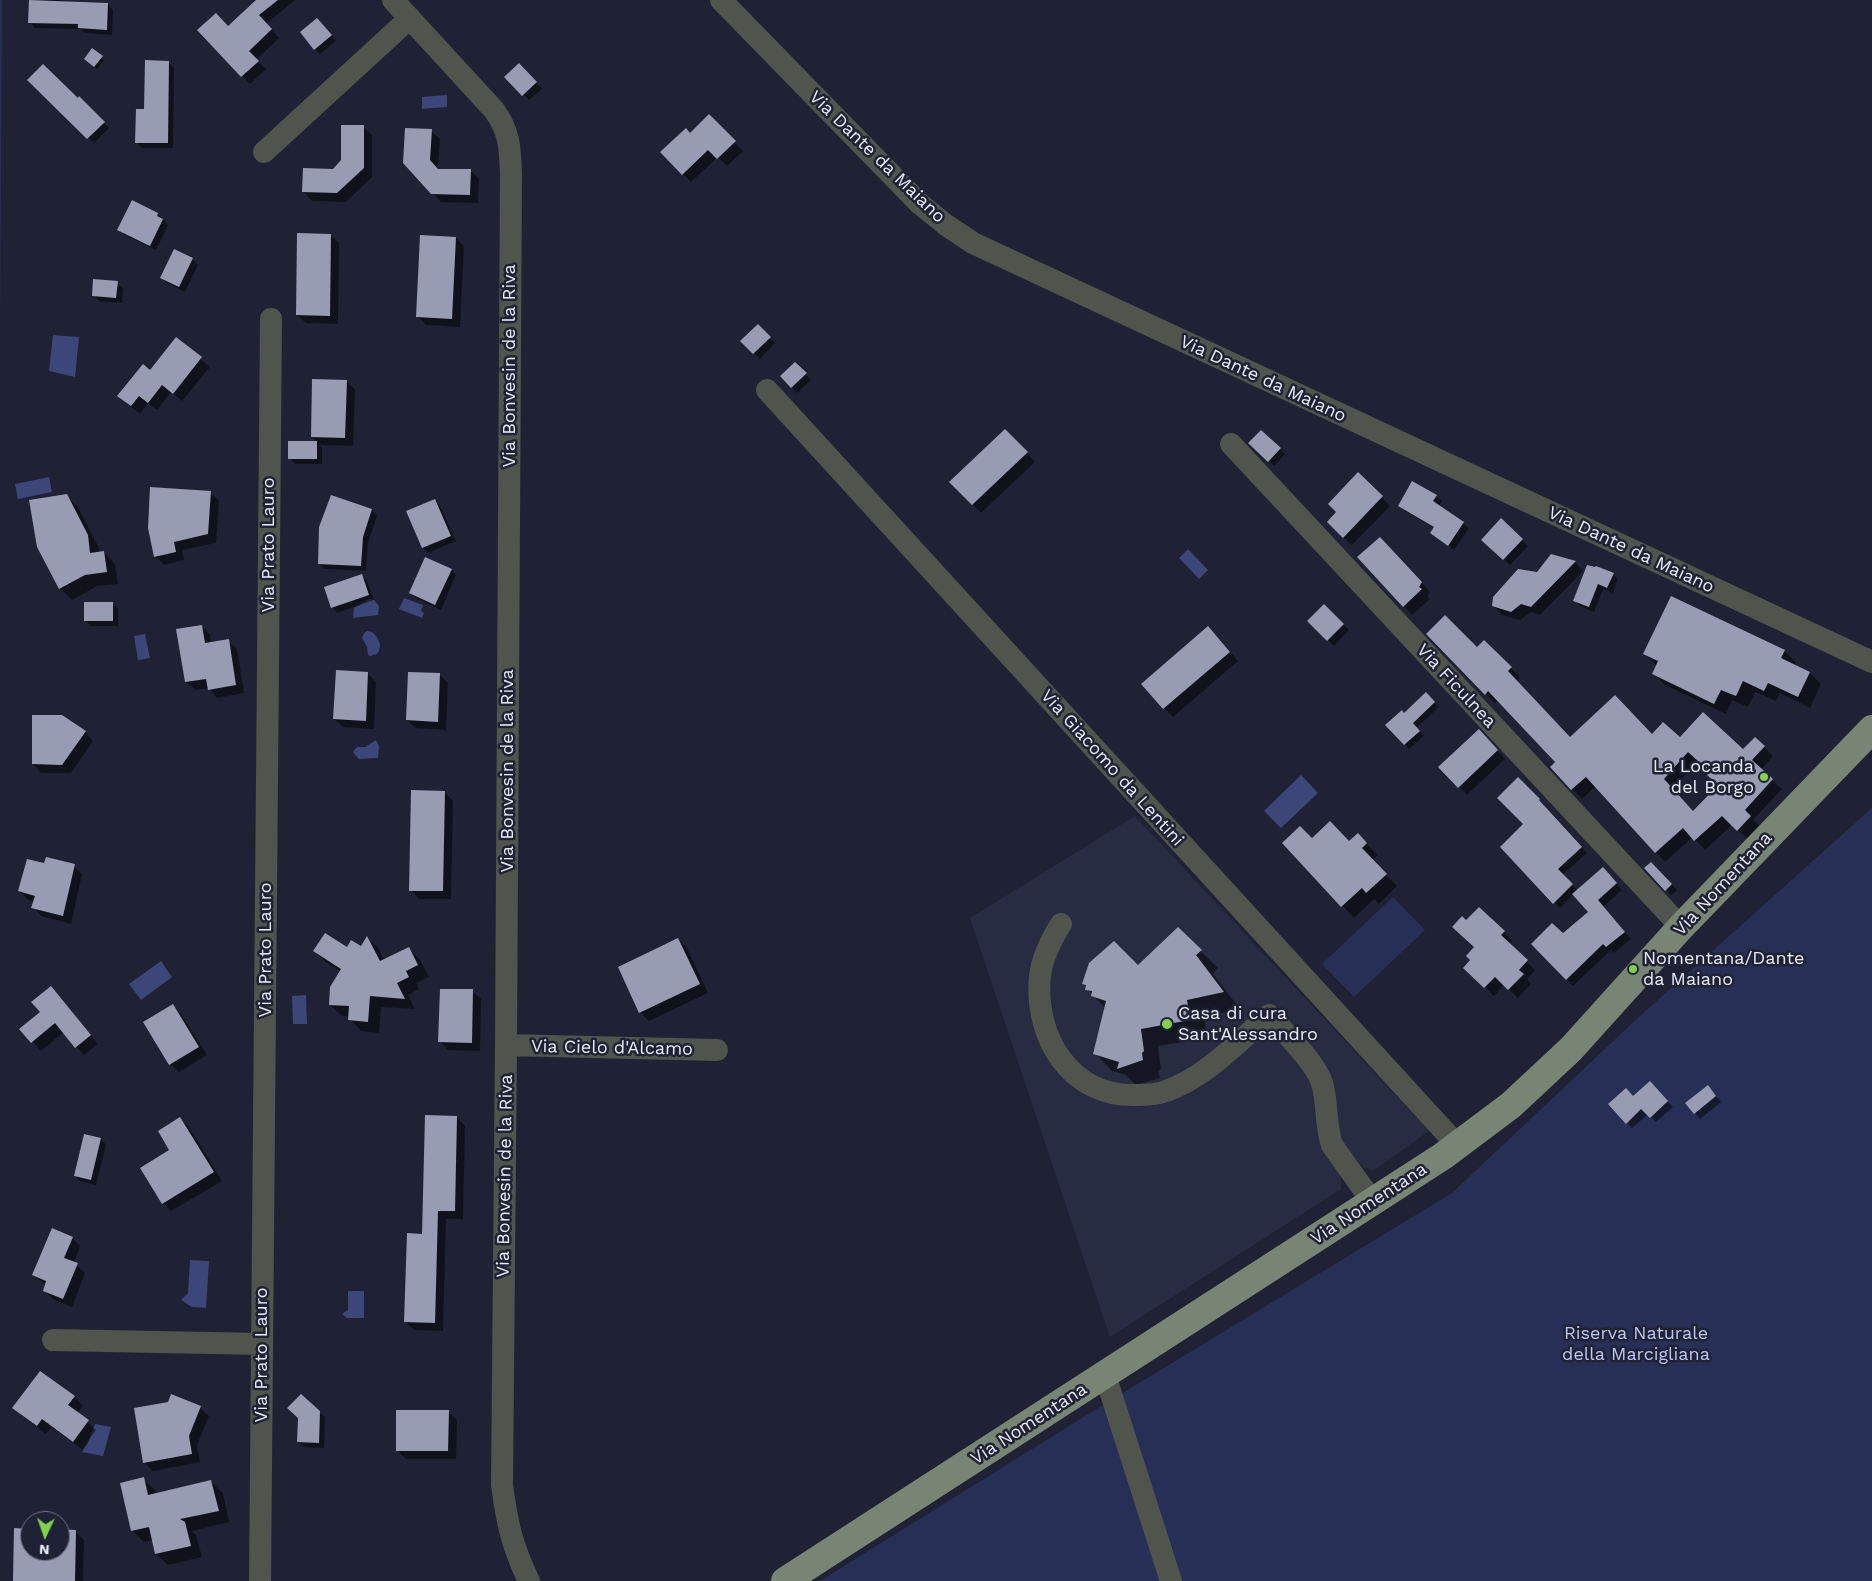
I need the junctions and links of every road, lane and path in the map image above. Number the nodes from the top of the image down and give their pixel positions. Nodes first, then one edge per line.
1 (393, 0) edge
2 (721, 0) edge
3 (410, 18) junction
4 (264, 152) dead end
5 (271, 319) dead end
6 (767, 390) dead end
7 (1231, 444) dead end
8 (1872, 662) edge
9 (1872, 729) edge
10 (1061, 924) dead end
11 (1681, 927) junction
12 (506, 1045) junction
13 (717, 1050) dead end
14 (1458, 1146) junction
15 (1372, 1202) junction
16 (53, 1340) dead end
17 (262, 1344) junction
18 (1105, 1375) junction
19 (260, 1581) edge
20 (529, 1581) edge
21 (785, 1581) edge
22 (1171, 1581) edge

1 - 3 street, Via Bonvesin de la Riva
2 - 8 street, Via Dante da Maiano
3 - 4 street
3 - 12 street, Via Bonvesin de la Riva
5 - 17 street, Via Prato Lauro
6 - 14 street, Via Giacomo da Lentini
7 - 11 street, Via Ficulnea
9 - 11 main road, Via Nomentana
10 - 15 street
11 - 14 main road, Via Nomentana
12 - 13 street, Via Cielo d'Alcamo
12 - 20 street, Via Bonvesin de la Riva
14 - 15 main road, Via Nomentana
15 - 18 main road, Via Nomentana
16 - 17 street
17 - 19 street, Via Prato Lauro
18 - 21 main road, Via Nomentana
18 - 22 street

